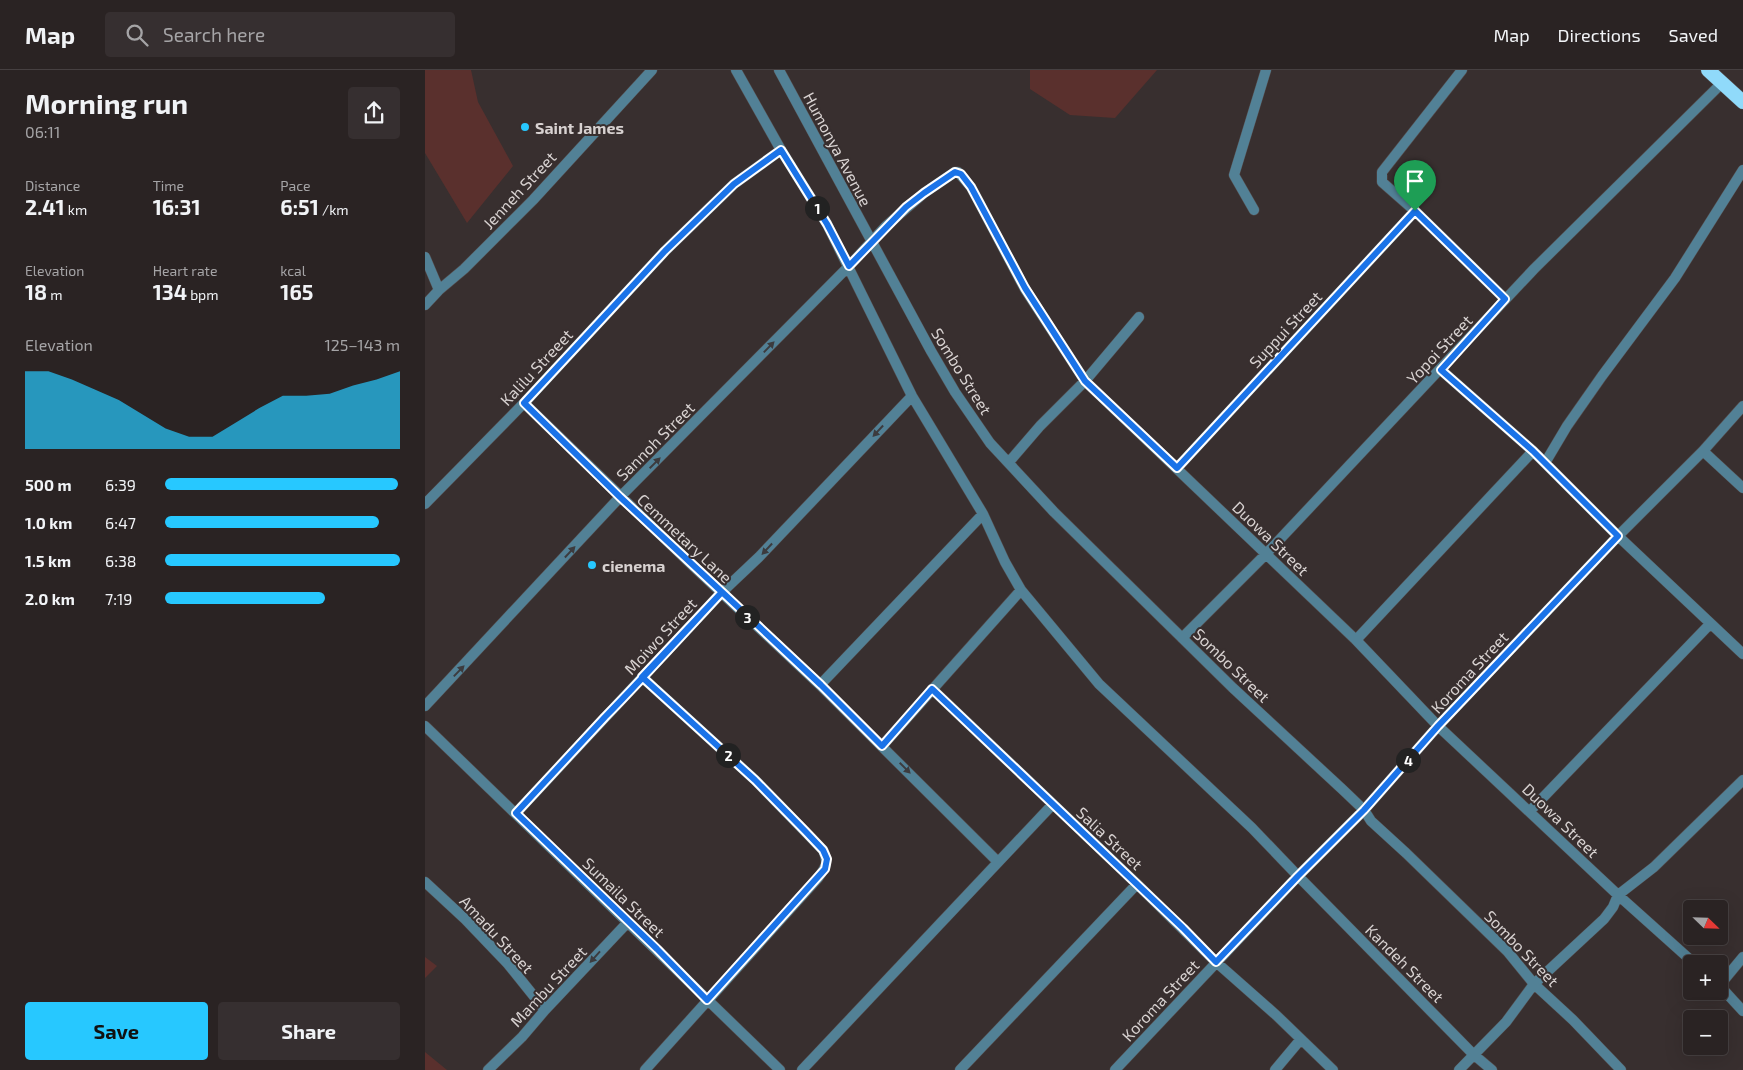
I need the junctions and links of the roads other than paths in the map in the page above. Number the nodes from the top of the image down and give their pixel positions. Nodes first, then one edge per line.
1 (652, 70) edge
2 (736, 70) edge
3 (779, 70) edge
4 (1266, 70) edge
5 (1462, 70) edge
6 (1708, 70) edge
7 (1721, 83) junction
8 (1743, 102) edge
9 (781, 150) junction
10 (1743, 170) edge
11 (1254, 210) dead end
12 (1415, 211) junction
13 (871, 243) junction
14 (425, 257) edge
15 (849, 266) junction
16 (439, 290) junction
17 (1505, 299) junction
18 (425, 305) edge
19 (1139, 317) dead end
20 (1441, 370) junction
21 (1085, 381) junction
22 (911, 396) junction
23 (524, 403) junction
24 (1743, 406) edge
25 (1533, 451) junction
26 (1703, 451) junction
27 (1009, 462) junction
28 (1545, 463) junction
29 (1177, 468) junction
30 (1743, 488) edge
31 (620, 497) junction
32 (425, 504) edge
33 (983, 514) junction
34 (1618, 536) junction
35 (1266, 554) junction
36 (1021, 590) junction
37 (722, 592) junction
38 (1710, 624) junction
39 (1182, 638) junction
40 (1356, 640) junction
41 (1743, 654) edge
42 (642, 677) junction
43 (821, 685) junction
44 (932, 689) junction
45 (425, 706) edge
46 (425, 726) edge
47 (1438, 726) junction
48 (882, 746) junction
49 (1743, 780) edge
50 (1053, 804) junction
51 (1364, 810) junction
52 (1530, 811) junction
53 (516, 813) junction
54 (998, 862) junction
55 (1298, 876) junction
56 (425, 882) edge
57 (1137, 884) junction
58 (1617, 895) junction
59 (628, 922) junction
60 (1685, 955) edge
61 (1743, 957) edge
62 (1216, 962) junction
63 (1728, 975) edge
64 (1534, 984) junction
65 (1728, 995) edge
66 (707, 1000) junction
67 (545, 1010) junction
68 (1743, 1011) edge
69 (1301, 1039) junction
70 (1473, 1054) junction
71 (489, 1070) edge
72 (645, 1070) edge
73 (780, 1070) edge
74 (802, 1070) edge
75 (960, 1070) edge
76 (1115, 1070) edge
77 (1275, 1070) edge
78 (1333, 1070) edge
79 (1459, 1070) edge
80 (1492, 1070) edge
81 (1621, 1070) edge

1 - 16 street, Jenneh Street
2 - 9 street, Kandeh Street
3 - 13 street, Humonya Avenue
4 - 11 street
5 - 12 street
6 - 7 highway
7 - 8 highway
7 - 17 street, Yopoi Street
9 - 15 street, Kandeh Street
9 - 23 street, Kalilu Streeet
10 - 28 street
12 - 17 street
12 - 29 street, Suppui Street
13 - 15 street, Sannoh Street
13 - 21 street, Duowa Street
13 - 27 street, Sombo Street
14 - 16 street
15 - 22 street, Kandeh Street
31 -> 15 street, Sannoh Street
16 - 18 street, Jenneh Street
17 - 20 street, Yopoi Street
19 - 21 street
20 - 25 street
20 - 35 street, Yopoi Street
21 - 27 street
21 - 29 street, Duowa Street
22 - 33 street, Kandeh Street
22 -> 37 street, Moiwo Street
23 - 31 street, Cemmetary Lane
23 - 32 street, Kalilu Streeet
24 - 26 street, Koroma Street
25 - 28 street
25 - 40 street
26 - 30 street
26 - 34 street, Koroma Street
27 - 39 street, Sombo Street
28 - 34 street
29 - 35 street, Duowa Street
31 - 37 street, Cemmetary Lane
45 -> 31 street, Sannoh Street
33 - 36 street, Kandeh Street
33 - 43 street
34 - 38 street
34 - 47 street, Koroma Street
35 - 39 street, Yopoi Street
35 - 40 street, Duowa Street
36 - 44 street
36 - 55 street, Kandeh Street
37 - 42 street, Moiwo Street
37 - 43 street, Cemmetary Lane
38 - 41 street
38 - 52 street
39 - 51 street, Sombo Street
40 - 47 street, Duowa Street
42 - 53 street, Moiwo Street
42 - 66 street
43 - 48 street, Cemmetary Lane
44 - 48 street
44 - 50 street, Salia Street
46 - 53 street, Sumaila Street
47 - 51 street, Koroma Street
47 - 52 street, Duowa Street
48 -> 54 street, Cemmetary Lane
49 - 58 street
50 - 54 street
50 - 57 street, Salia Street
51 - 55 street, Koroma Street
51 - 64 street, Sombo Street
52 - 58 street, Duowa Street
53 - 59 street, Sumaila Street
54 - 74 street
55 - 62 street, Koroma Street
55 - 70 street, Kandeh Street
56 - 67 street, Amadu Street
57 - 62 street, Salia Street
57 - 75 street
58 - 60 street, Duowa Street
58 - 64 street
59 - 66 street, Sumaila Street
59 -> 67 street, Mambu Street
61 - 63 street
62 - 69 street, Salia Street
62 - 76 street, Koroma Street
64 - 70 street
64 - 81 street, Sombo Street
65 - 68 street
66 - 72 street
66 - 73 street, Sumaila Street
67 - 71 street, Mambu Street
69 - 77 street
69 - 78 street, Salia Street
70 - 79 street
70 - 80 street, Kandeh Street

